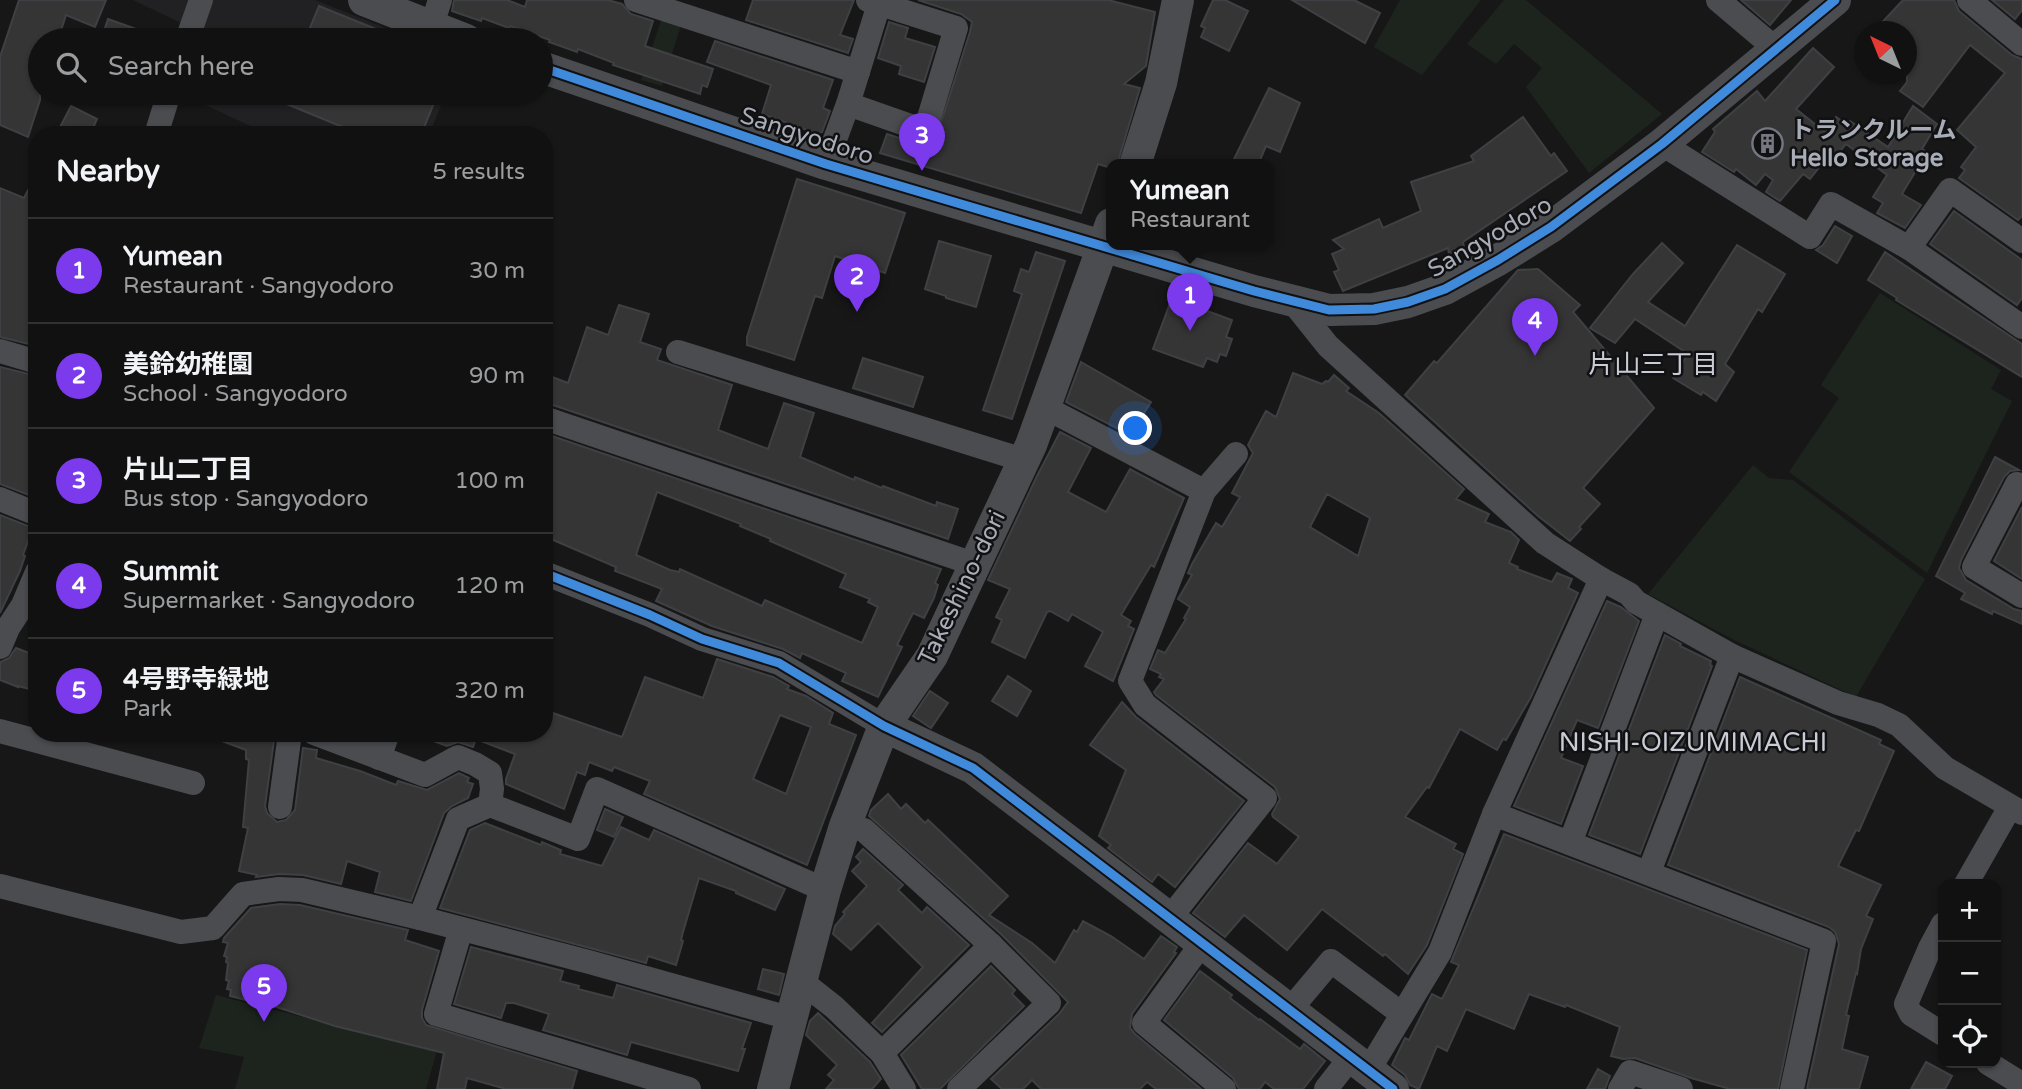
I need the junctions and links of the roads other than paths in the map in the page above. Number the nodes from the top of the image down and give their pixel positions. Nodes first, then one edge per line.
1 (201, 0) edge
2 (364, 0) edge
3 (636, 0) edge
4 (1178, 0) edge
5 (1718, 0) edge
6 (1835, 0) edge
7 (1969, 0) edge
8 (874, 2) edge
9 (436, 14) edge
10 (191, 28) edge
11 (452, 28) edge
12 (2022, 44) edge
13 (1776, 49) junction
14 (553, 70) edge
15 (858, 72) junction
16 (848, 104) junction
17 (165, 105) edge
18 (159, 126) edge
19 (1662, 144) junction
20 (1137, 159) edge
21 (826, 164) junction
22 (1106, 234) edge
23 (1106, 237) edge
24 (2022, 241) edge
25 (1909, 248) junction
26 (1152, 250) edge
27 (1292, 300) junction
28 (2022, 327) edge
29 (0, 351) edge
30 (678, 352) dead end
31 (28, 359) edge
32 (1046, 408) junction
33 (553, 421) edge
34 (1236, 454) dead end
35 (1024, 460) junction
36 (2022, 487) edge
37 (1205, 491) junction
38 (0, 499) edge
39 (28, 510) edge
40 (974, 564) junction
41 (553, 576) edge
42 (1601, 579) junction
43 (2022, 596) edge
44 (28, 610) edge
45 (1657, 614) junction
46 (3, 633) edge
47 (1732, 656) junction
48 (884, 726) junction
49 (0, 731) edge
50 (28, 739) edge
51 (41, 742) edge
52 (289, 742) edge
53 (337, 742) edge
54 (385, 742) edge
55 (379, 758) junction
56 (193, 783) dead end
57 (490, 805) junction
58 (280, 807) dead end
59 (2019, 812) edge
60 (1494, 814) junction
61 (845, 826) junction
62 (1570, 843) junction
63 (1649, 872) junction
64 (1970, 879) edge
65 (0, 886) edge
66 (825, 890) junction
67 (420, 918) junction
68 (1170, 919) junction
69 (461, 929) junction
70 (1938, 933) edge
71 (1203, 942) junction
72 (991, 946) junction
73 (801, 981) junction
74 (1289, 1012) junction
75 (1402, 1014) junction
76 (793, 1019) junction
77 (1938, 1031) edge
78 (882, 1053) junction
79 (1360, 1064) junction
80 (1996, 1068) edge
81 (2022, 1084) edge
82 (689, 1089) edge
83 (773, 1089) edge
84 (904, 1089) edge
85 (959, 1089) edge
86 (1224, 1089) edge
87 (1326, 1089) edge
88 (1393, 1089) edge
89 (1620, 1089) edge
90 (1681, 1089) edge
91 (1791, 1089) edge

1 - 10 street
2 - 9 street
3 - 15 street
4 - 20 street
5 - 13 street
6 - 13 street, Sangyodoro
7 - 12 street
8 - 15 street
8 - 16 street
9 - 11 street
13 - 19 street, Sangyodoro
14 - 21 street, Sangyodoro
15 - 16 street
16 - 21 street
17 - 18 street
19 - 25 street
19 - 27 street, Sangyodoro
21 - 22 street, Sangyodoro
23 - 32 street, Takeshino-dori
24 - 25 street
25 - 28 street
26 - 27 street, Sangyodoro
27 - 42 street
29 - 31 street
30 - 35 street
32 - 35 street, Takeshino-dori
32 - 37 street
33 - 40 street
34 - 37 street
35 - 40 street, Takeshino-dori
36 - 43 street
37 - 68 street
38 - 39 street
40 - 48 street, Takeshino-dori
41 - 48 street
42 - 45 street
42 - 60 street
44 - 46 street
45 - 47 street
45 - 62 street
47 - 59 street
47 - 63 street
48 - 61 street, Takeshino-dori
48 - 68 street
49 - 50 street
51 - 56 street
52 - 58 street
53 - 55 street
54 - 55 street
55 - 57 street
57 - 66 street
57 - 67 street
59 - 64 street
60 - 62 street
60 - 75 street
61 - 66 street, Takeshino-dori
61 - 72 street
62 - 63 street
63 - 91 street
65 - 67 street
66 - 73 street, Takeshino-dori
67 - 69 street
68 - 71 street
69 - 76 street
69 - 82 street
70 - 77 street
71 - 74 street
71 - 86 street
72 - 78 street
72 - 85 street
73 - 76 street, Takeshino-dori
73 - 78 street
74 - 75 street
74 - 79 street
75 - 79 street
76 - 83 street, Takeshino-dori
78 - 84 street
79 - 87 street
79 - 88 street
80 - 81 street
89 - 90 street

